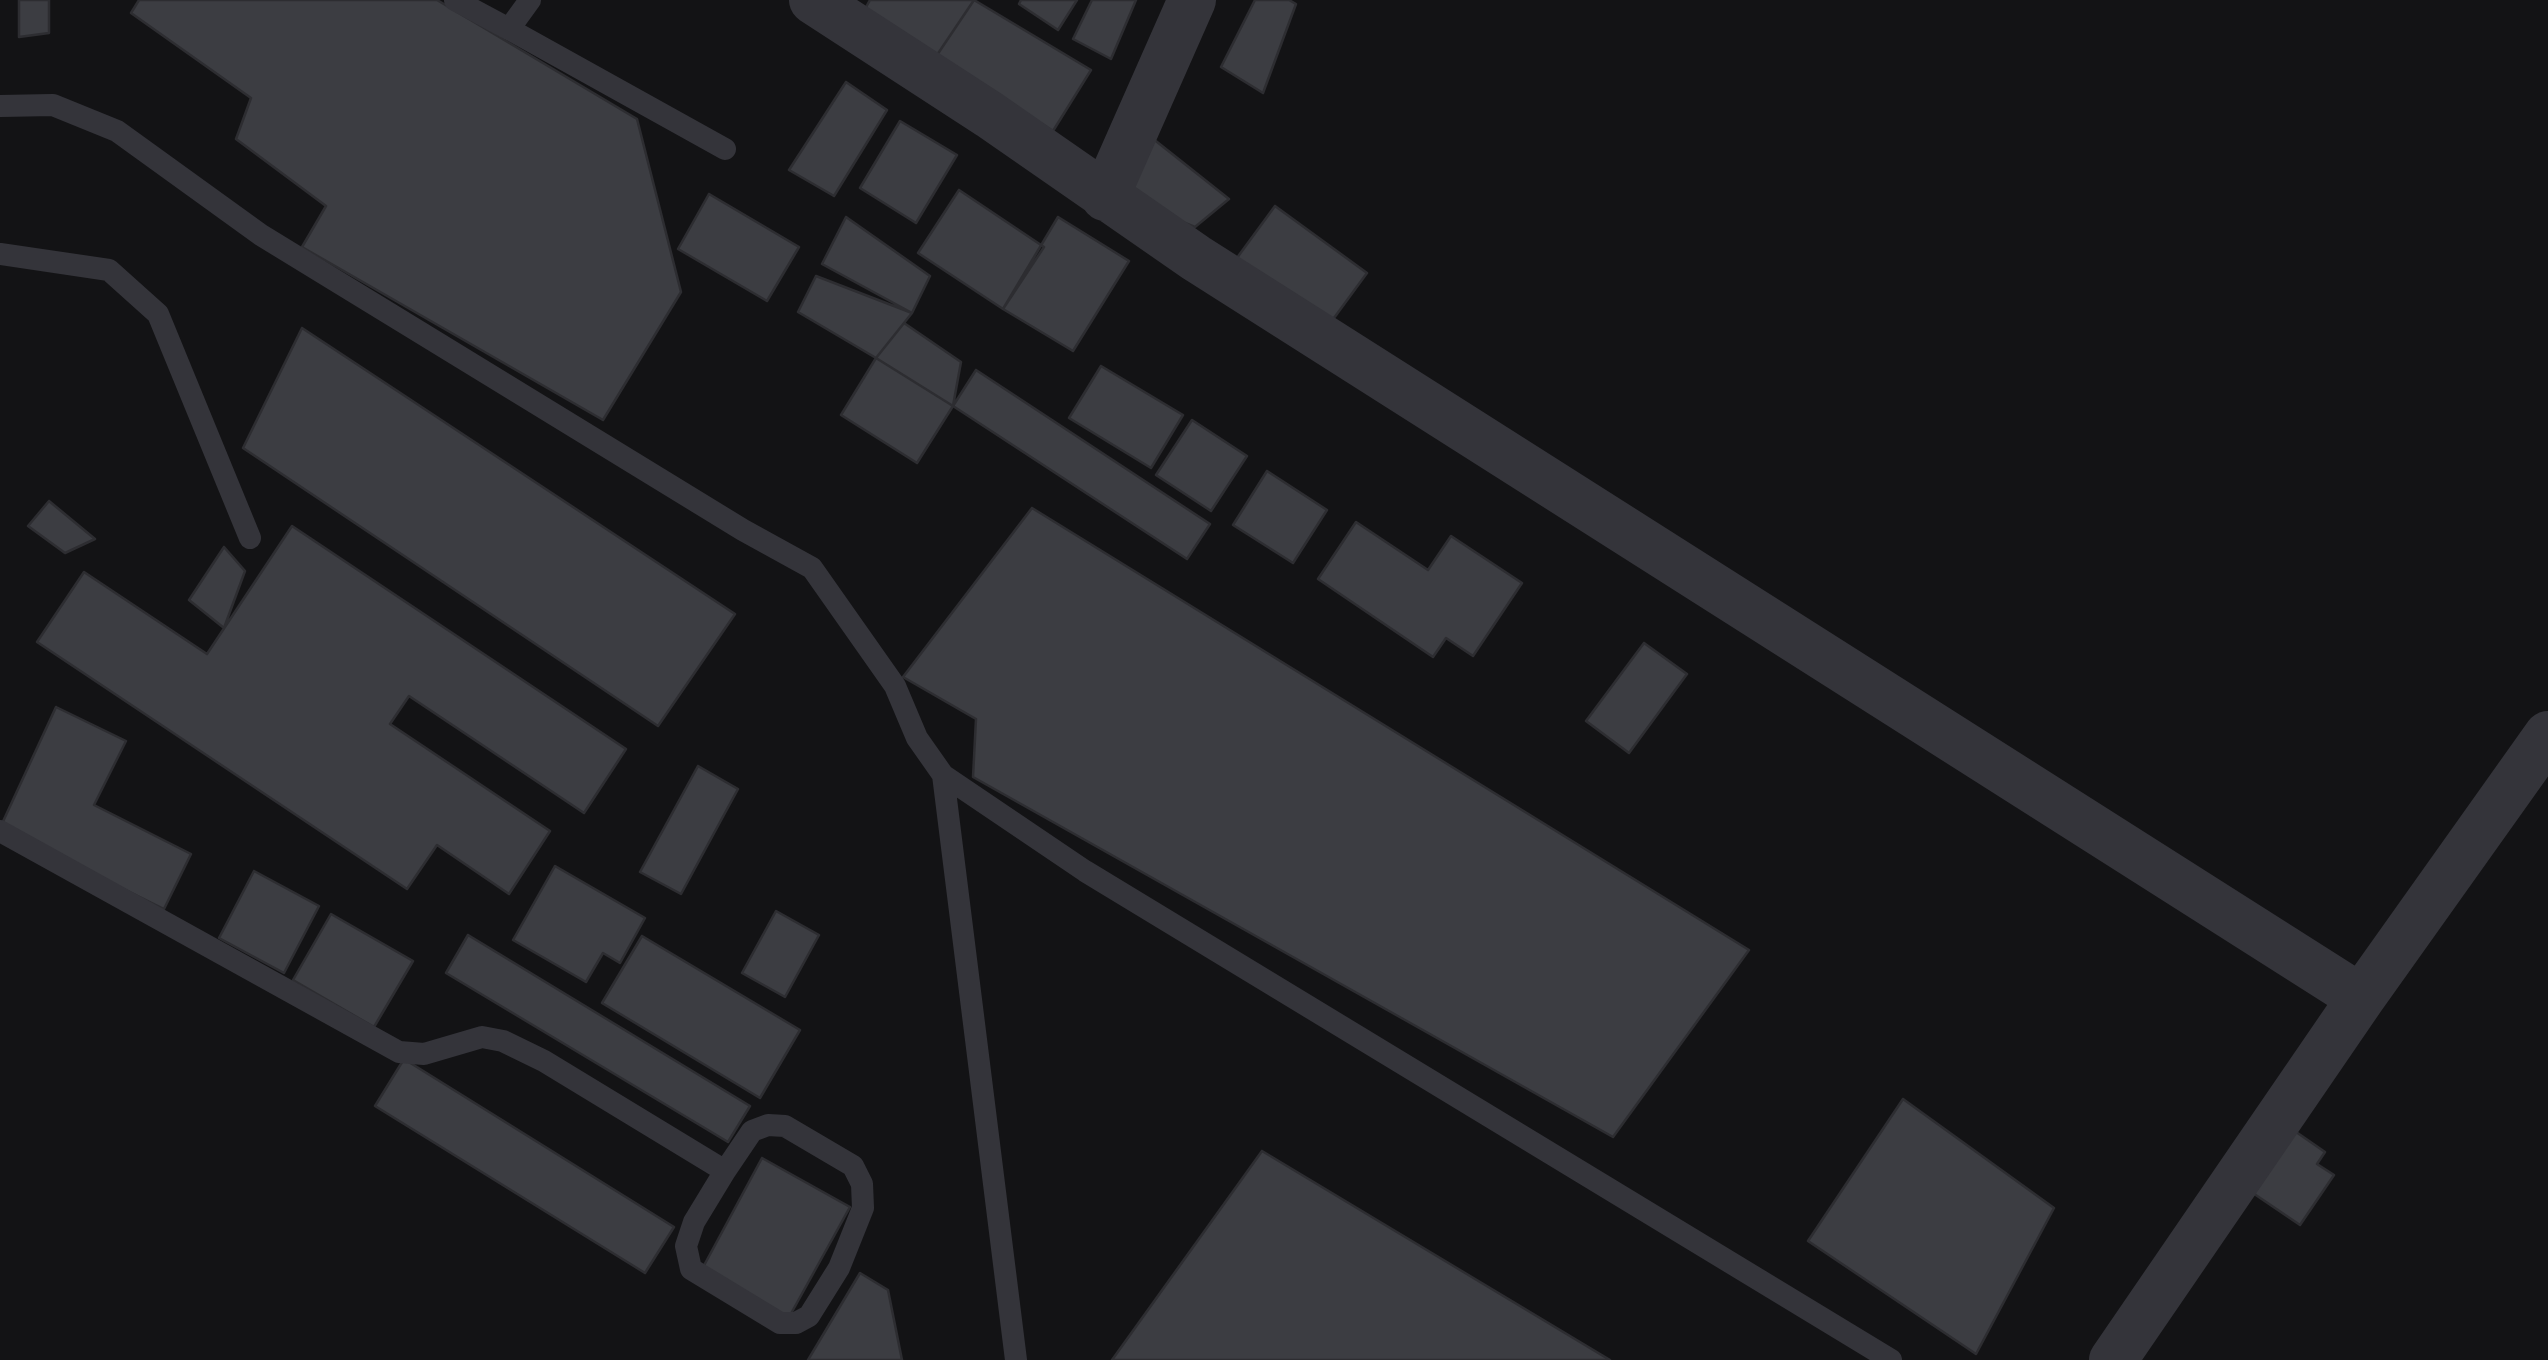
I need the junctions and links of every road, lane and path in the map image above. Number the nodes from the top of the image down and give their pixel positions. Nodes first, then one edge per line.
1 (454, 0) edge
2 (530, 0) edge
3 (812, 0) edge
4 (1192, 0) edge
5 (509, 30) junction
6 (0, 106) edge
7 (725, 148) dead end
8 (1105, 197) junction
9 (0, 254) edge
10 (250, 538) dead end
11 (2548, 735) edge
12 (943, 775) junction
13 (0, 831) edge
14 (2361, 998) junction
15 (724, 1170) junction
16 (1016, 1360) edge
17 (1892, 1360) edge
18 (2113, 1360) edge

1 - 5 lane
2 - 5 lane
3 - 8 street
4 - 8 street
5 - 7 lane
6 - 12 lane
8 - 14 street
9 - 10 lane
11 - 14 street
12 - 16 lane
12 - 17 lane
13 - 15 lane
14 - 18 street
15 - 15 lane

